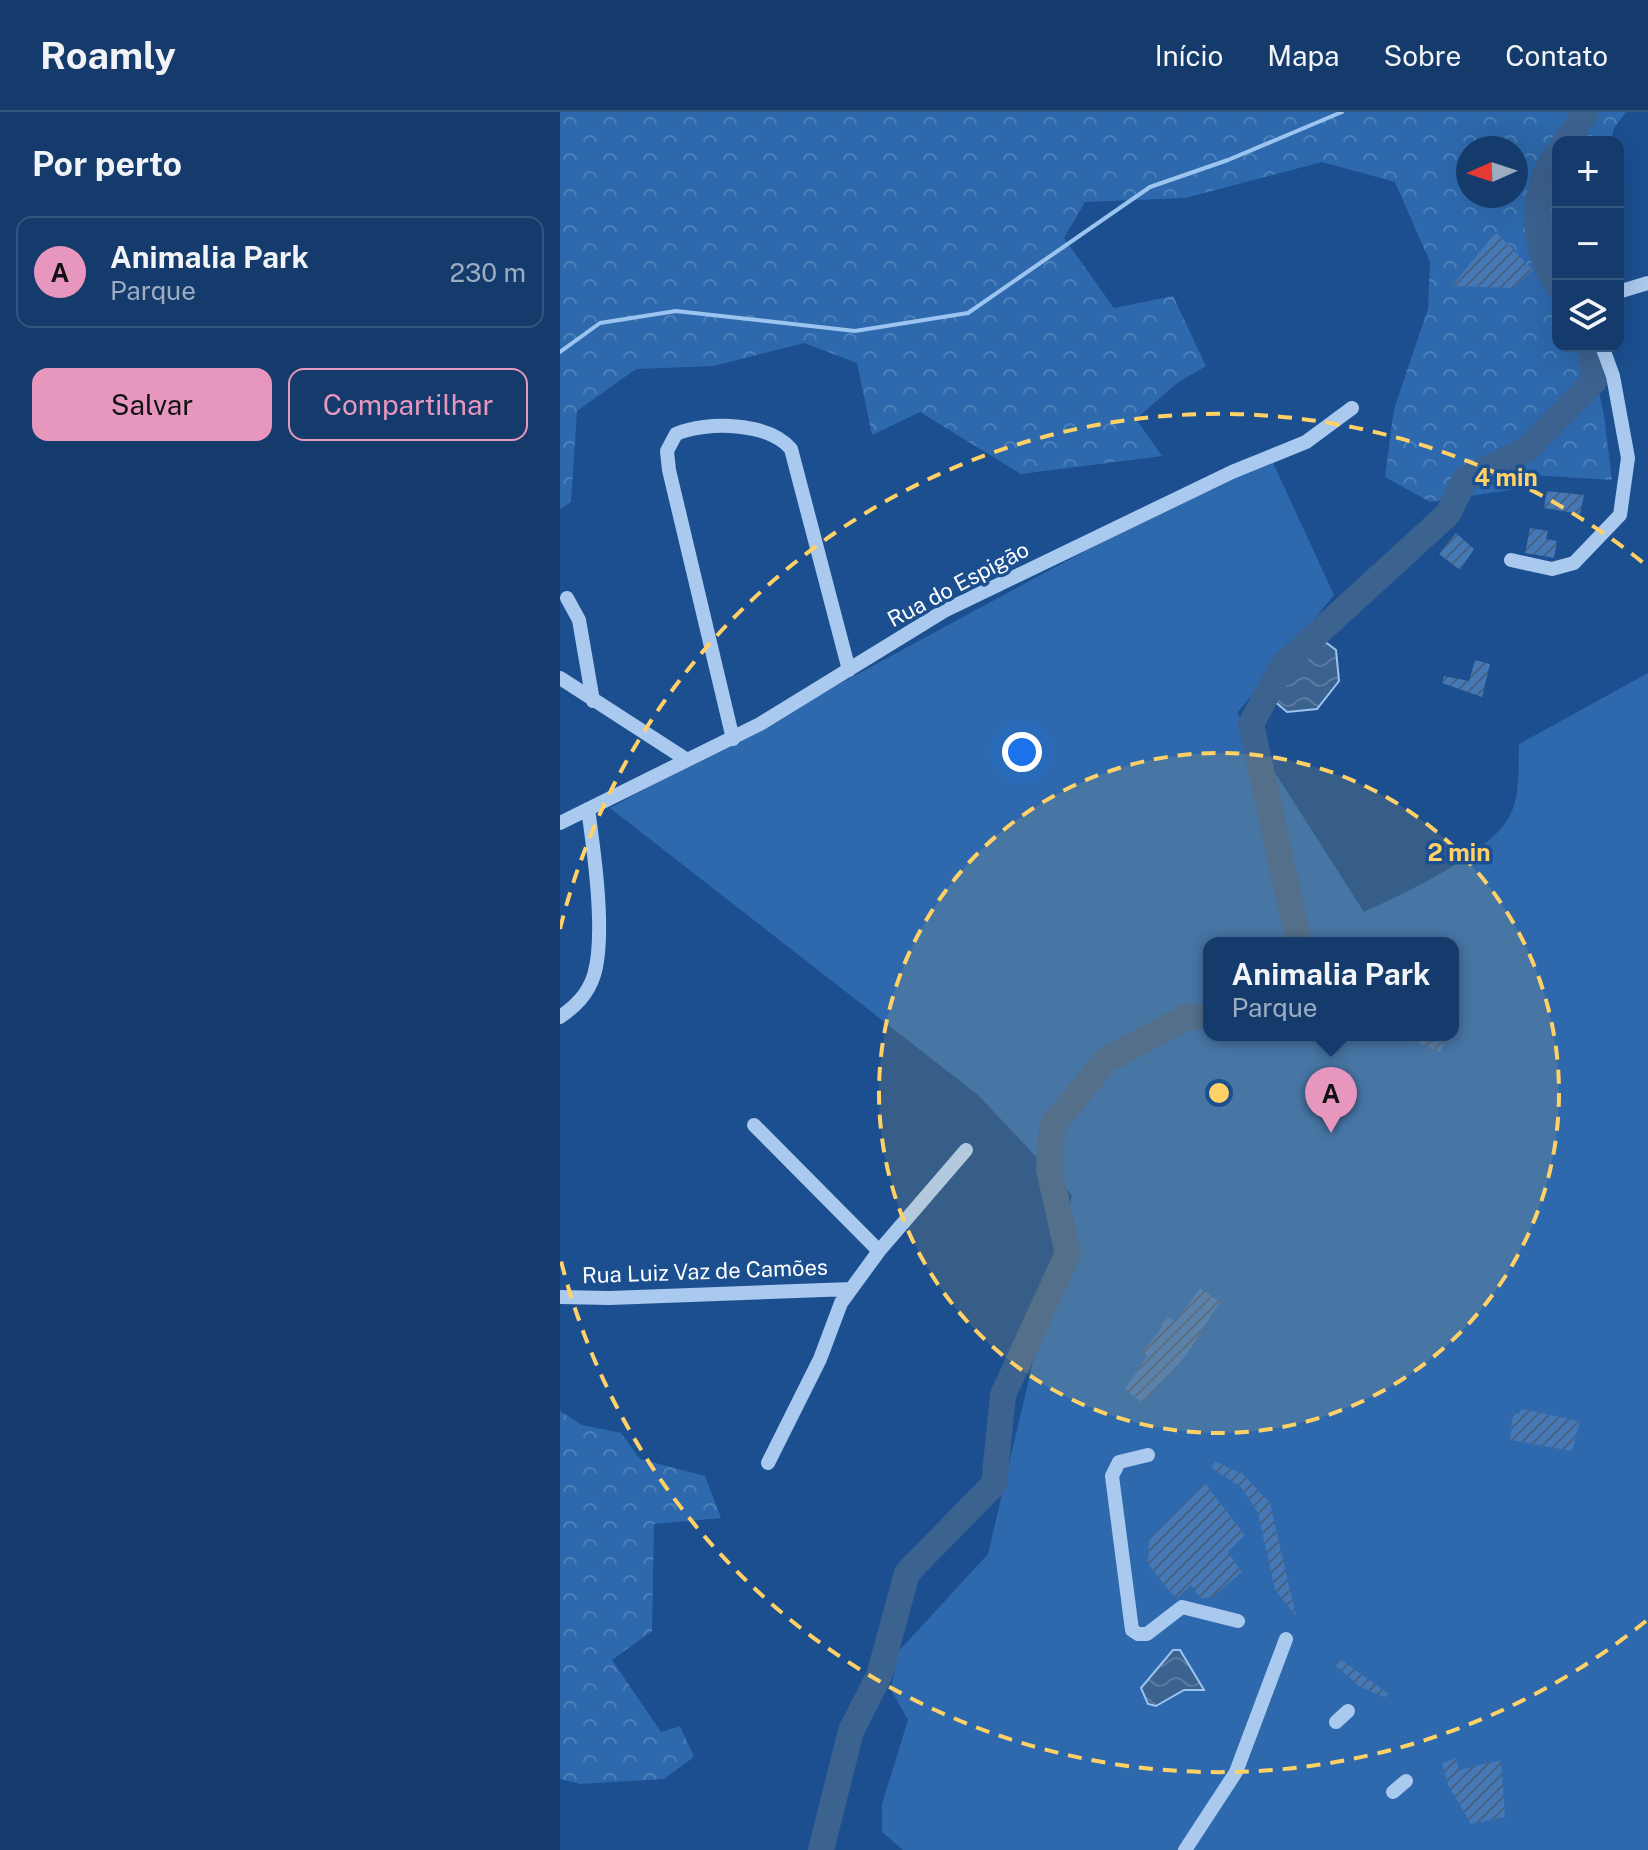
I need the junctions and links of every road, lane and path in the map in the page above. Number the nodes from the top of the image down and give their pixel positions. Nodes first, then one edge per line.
1 (1648, 283) edge
2 (1624, 290) edge
3 (1604, 352) edge
4 (1352, 408) dead end
5 (1511, 560) dead end
6 (567, 598) dead end
7 (849, 670) junction
8 (560, 678) edge
9 (593, 701) junction
10 (733, 739) junction
11 (687, 760) junction
12 (588, 809) junction
13 (560, 823) edge
14 (560, 1017) edge
15 (754, 1125) dead end
16 (966, 1150) dead end
17 (879, 1251) junction
18 (851, 1289) junction
19 (560, 1297) edge
20 (1148, 1455) dead end
21 (768, 1463) dead end
22 (1238, 1621) dead end
23 (1286, 1639) dead end
24 (1348, 1711) dead end
25 (1336, 1722) dead end
26 (1406, 1781) dead end
27 (1393, 1792) dead end
28 (1185, 1850) edge

1 - 2 street
3 - 5 street
4 - 7 street, Rua do Espigão
6 - 9 street
7 - 10 street, Rua do Espigão
7 - 10 street
8 - 9 street
9 - 11 street
10 - 11 street, Rua do Espigão
11 - 12 street, Rua do Espigão
12 - 13 street, Rua do Espigão
12 - 14 street
15 - 17 street
16 - 17 street
17 - 18 street
18 - 19 street, Rua Luiz Vaz de Camões
18 - 21 street
20 - 22 street
23 - 28 street
24 - 25 street
26 - 27 street

